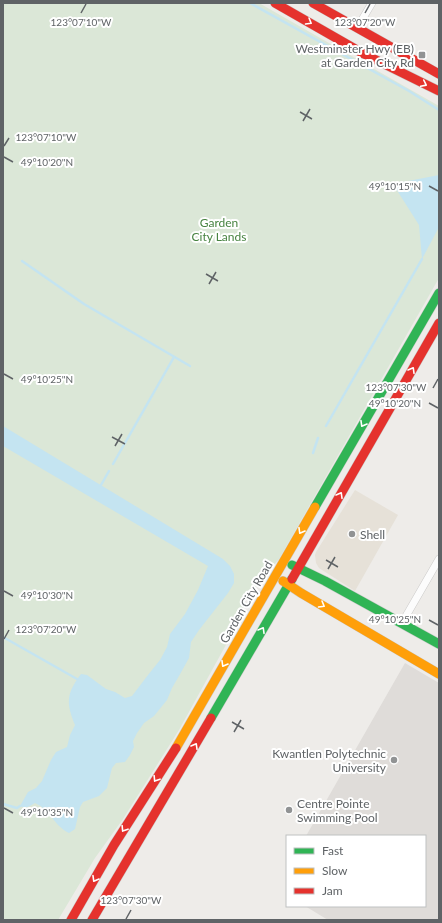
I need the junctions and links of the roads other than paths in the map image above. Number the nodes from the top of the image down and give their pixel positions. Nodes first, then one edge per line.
1 (275, 3) edge
2 (313, 3) edge
3 (372, 3) edge
4 (357, 28) junction
5 (439, 74) edge
6 (439, 91) edge
7 (439, 293) edge
8 (439, 323) edge
9 (439, 559) edge
10 (298, 567) junction
11 (279, 569) junction
12 (288, 585) junction
13 (402, 623) junction
14 (439, 644) edge
15 (439, 674) edge
16 (71, 920) edge
17 (92, 920) edge

1 -> 6 main road
2 - 4 main road
3 - 4 street
4 - 5 main road
7 -> 11 main road, Garden City Road
10 -> 8 main road
9 - 13 street
10 - 11 main road
10 - 12 main road
10 - 13 main road
11 - 12 main road
11 -> 16 main road, Garden City Road
12 -> 15 main road
17 -> 12 main road
13 - 14 main road

